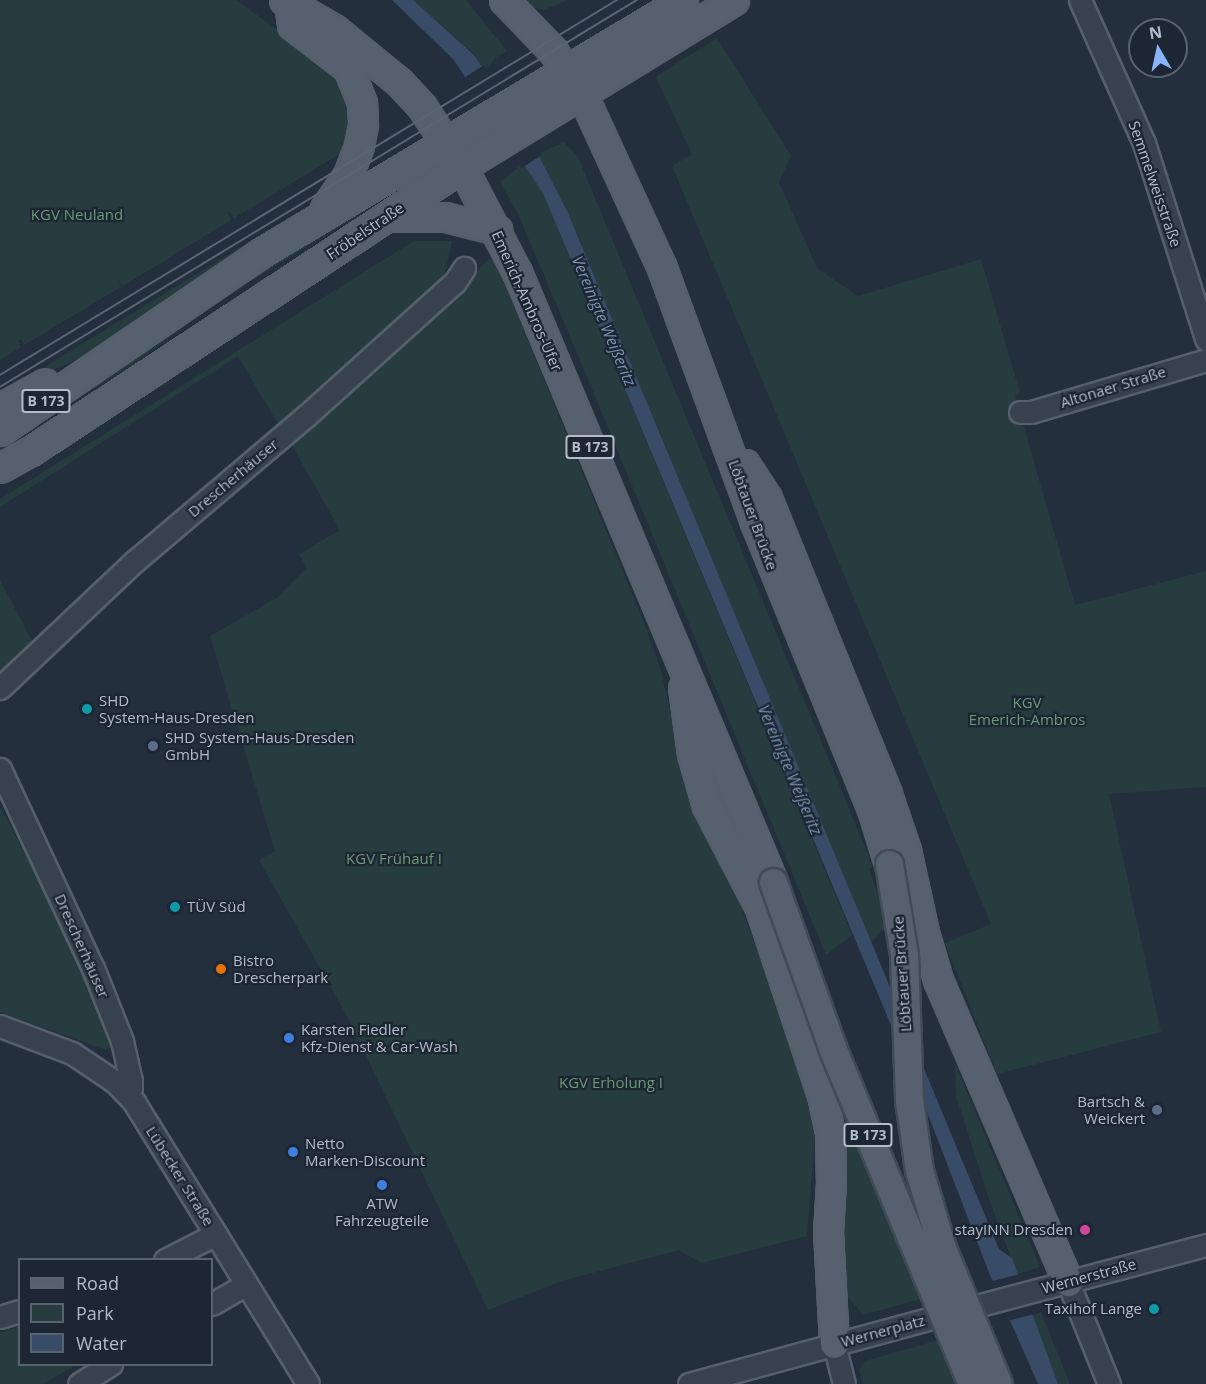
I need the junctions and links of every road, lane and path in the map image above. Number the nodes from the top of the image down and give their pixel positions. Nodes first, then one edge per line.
1 (504, 0) edge
2 (683, 0) edge
3 (734, 0) edge
4 (1080, 0) edge
5 (287, 1) edge
6 (567, 71) junction
7 (582, 94) junction
8 (455, 137) junction
9 (471, 162) junction
10 (387, 217) junction
11 (318, 218) junction
12 (497, 230) junction
13 (464, 268) dead end
14 (1206, 339) edge
15 (1206, 360) edge
16 (92, 369) junction
17 (0, 408) edge
18 (1020, 411) dead end
19 (0, 431) edge
20 (724, 437) junction
21 (31, 451) junction
22 (0, 468) edge
23 (0, 478) edge
24 (681, 666) junction
25 (0, 688) edge
26 (0, 769) edge
27 (0, 1026) edge
28 (126, 1094) junction
29 (216, 1234) junction
30 (1206, 1245) edge
31 (169, 1258) edge
32 (246, 1284) junction
33 (1057, 1285) junction
34 (213, 1303) edge
35 (973, 1307) dead end
36 (18, 1312) edge
37 (0, 1317) edge
38 (932, 1318) dead end
39 (834, 1344) junction
40 (109, 1366) edge
41 (79, 1384) edge
42 (308, 1384) edge
43 (689, 1384) edge
44 (844, 1384) edge
45 (972, 1384) edge
46 (998, 1384) edge
47 (1109, 1384) edge

1 - 6 main road
2 - 6 main road
3 - 7 main road, Fröbelstraße
4 - 14 street, Semmelweisstraße
5 - 8 main road, Emerich-Ambros-Ufer
5 - 11 main road
6 - 7 main road, B 173
6 - 8 main road, B 173
7 - 9 main road, Fröbelstraße
7 - 20 main road, B 173
8 - 9 main road, Emerich-Ambros-Ufer
8 - 11 main road, B 173
9 - 10 main road, Fröbelstraße
9 - 12 main road, Emerich-Ambros-Ufer
10 - 12 main road
10 - 21 main road, Fröbelstraße / B 173
11 - 16 main road, B 173
12 - 24 main road, Emerich-Ambros-Ufer / B 173
13 - 25 street, Drescherhäuser
15 - 18 street, Altonaer Straße
16 - 17 main road
16 - 19 main road, B 173
20 - 33 main road
20 - 46 main road, Löbtauer Brücke / B 173, bridge
21 - 22 main road, Fröbelstraße / B 173
21 - 23 main road
24 - 39 main road
24 - 45 main road, B 173, bridge
26 - 28 street, Drescherhäuser
27 - 28 street, Lübecker Straße
28 - 29 street, Lübecker Straße
29 - 31 street
29 - 32 street, Lübecker Straße
30 - 33 street, Wernerstraße
32 - 34 street
32 - 42 street, Lübecker Straße
33 - 35 street, Wernerstraße
33 - 47 street
36 - 37 street
38 - 39 street, Wernerplatz
39 - 43 street
39 - 44 street
40 - 41 street

